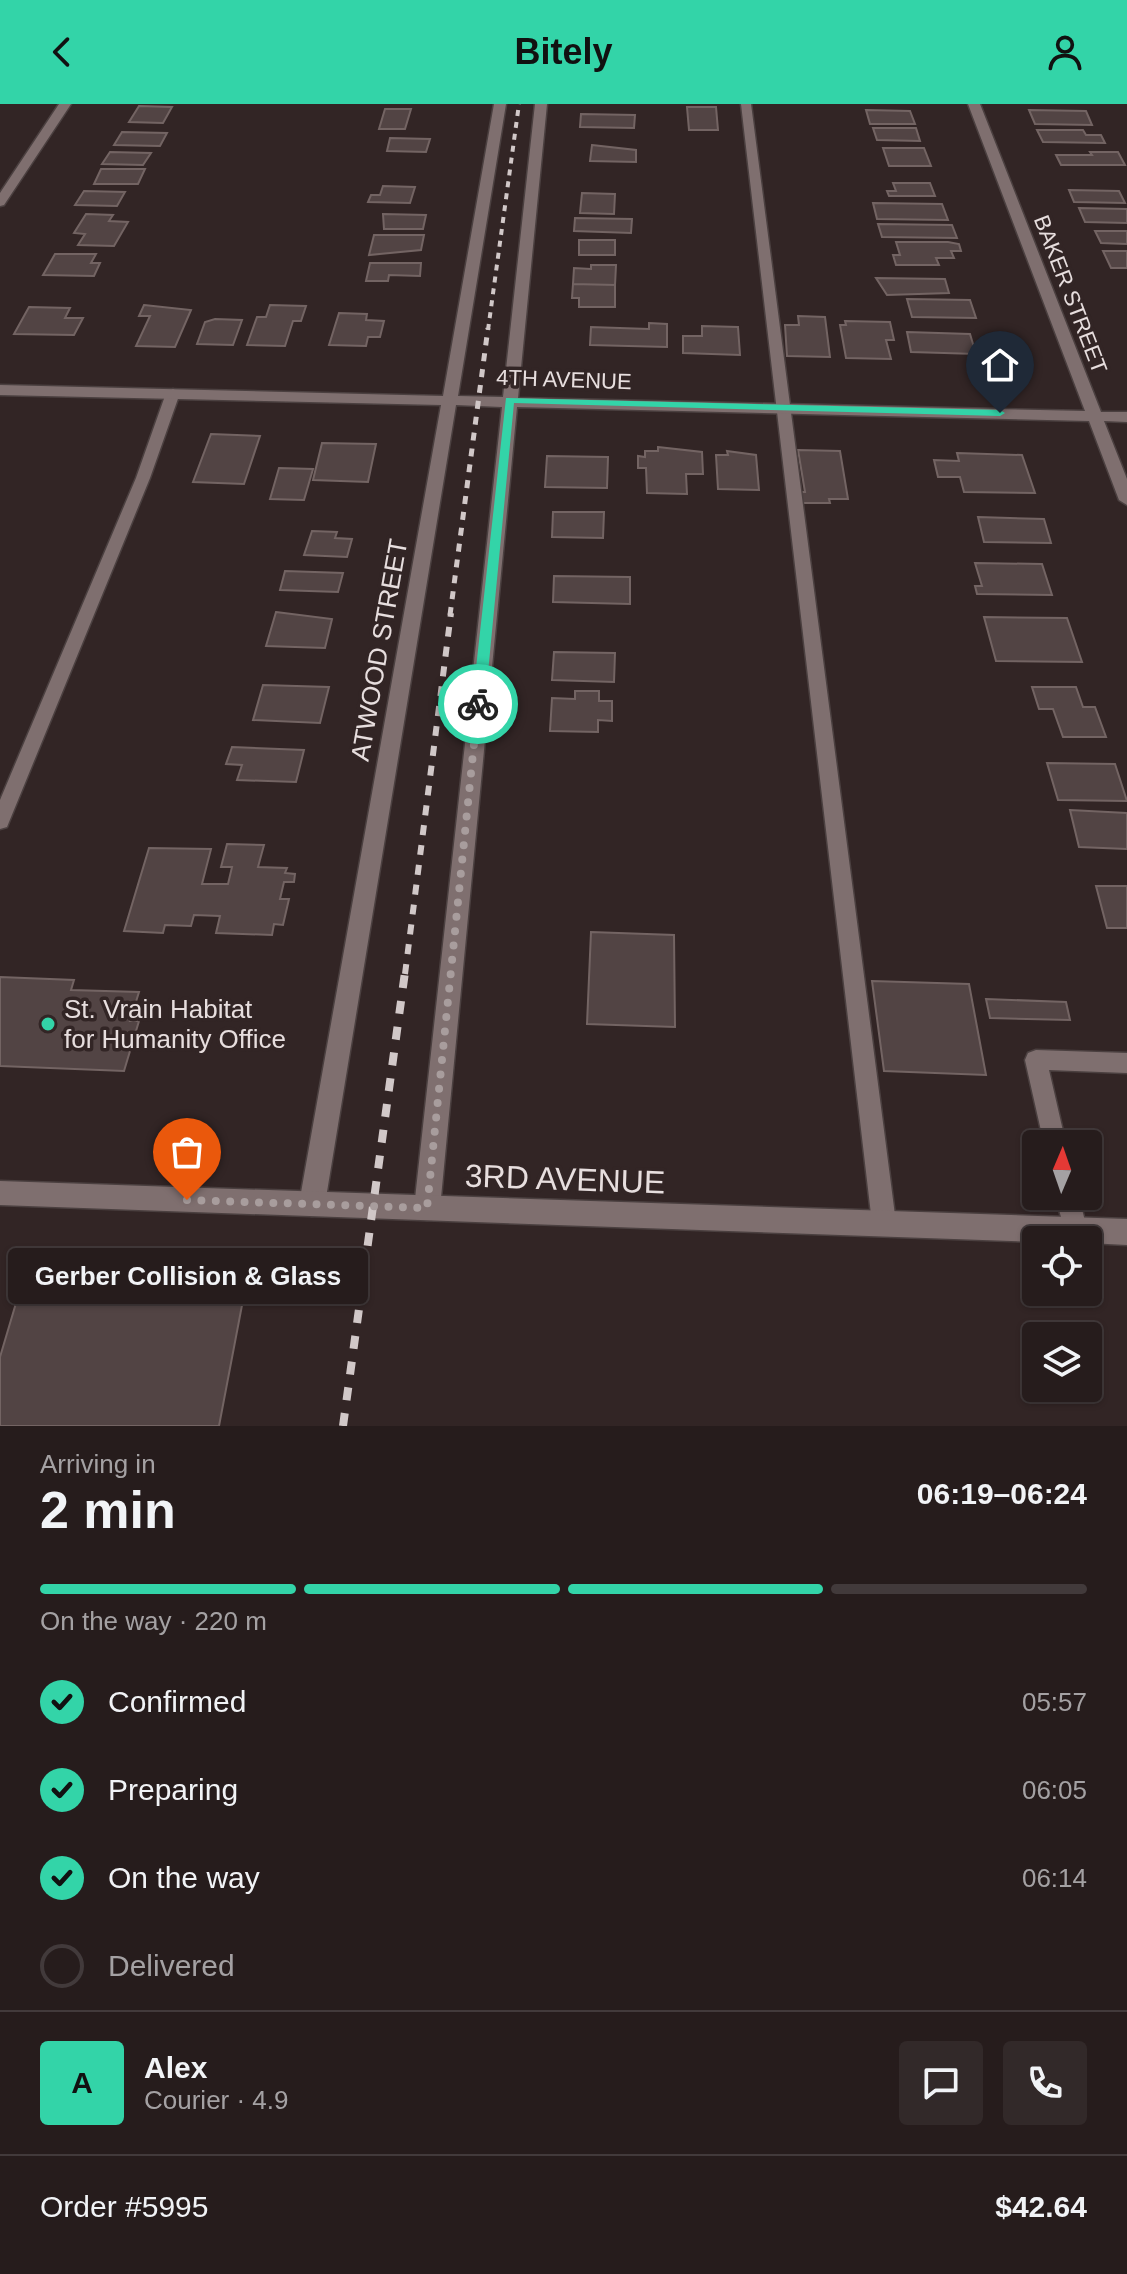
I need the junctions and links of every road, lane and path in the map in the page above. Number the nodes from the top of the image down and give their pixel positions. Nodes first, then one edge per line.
1 (65, 104) edge
2 (500, 104) edge
3 (541, 104) edge
4 (746, 104) edge
5 (974, 104) edge
6 (0, 202) edge
7 (0, 390) edge
8 (173, 393) junction
9 (451, 399) junction
10 (509, 400) junction
11 (781, 407) junction
12 (1094, 416) junction
13 (1127, 417) edge
14 (1127, 500) edge
15 (0, 822) edge
16 (1127, 1063) edge
17 (1052, 1130) edge
18 (0, 1193) edge
19 (312, 1204) junction
20 (427, 1208) junction
21 (884, 1223) junction
22 (1022, 1228) edge
23 (1102, 1231) edge
24 (1127, 1232) edge

1 - 6 street
2 - 9 street, ATWOOD STREET
3 - 10 street
4 - 11 lane
5 - 12 street, BAKER STREET
7 - 8 street, 4TH AVENUE
8 - 9 street, 4TH AVENUE
8 - 15 lane
9 - 10 street, 4TH AVENUE
9 - 19 street, ATWOOD STREET
10 - 11 street, 4TH AVENUE
10 - 20 street
11 - 12 street, 4TH AVENUE
11 - 21 lane
12 - 13 street, 4TH AVENUE
12 - 14 street, BAKER STREET
16 - 17 lane
18 - 19 street, 3RD AVENUE
19 - 20 street, 3RD AVENUE
20 - 21 street, 3RD AVENUE
21 - 22 street, 3RD AVENUE
23 - 24 street, 3RD AVENUE

